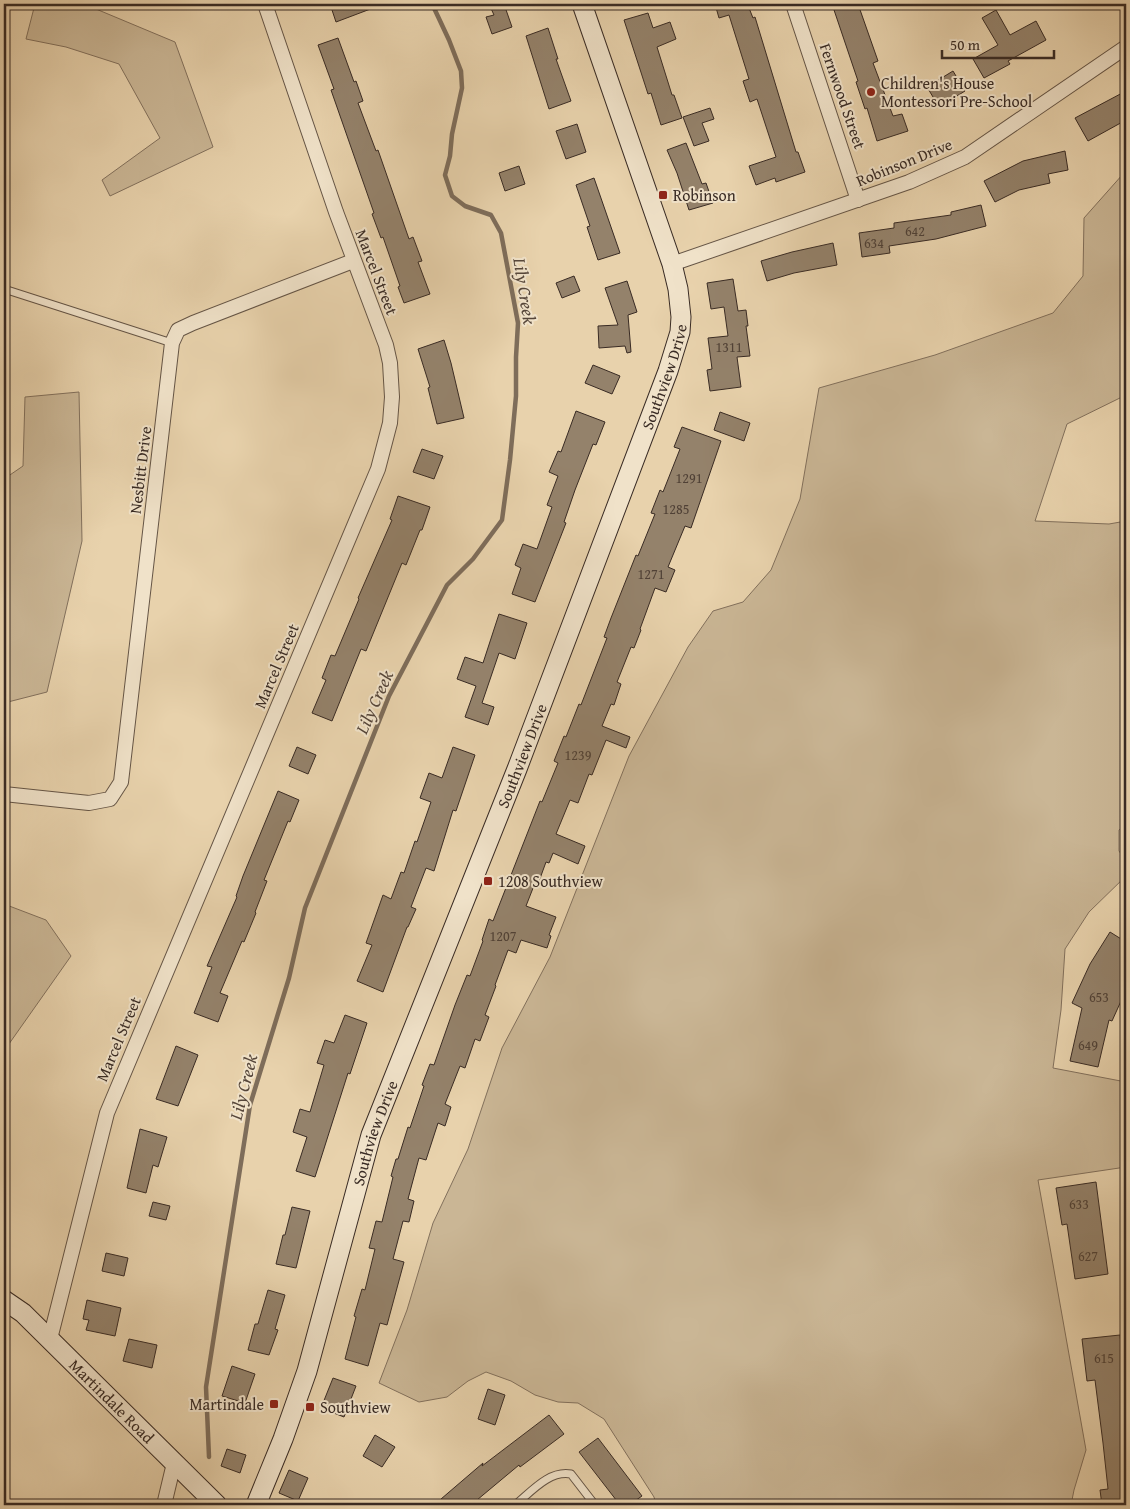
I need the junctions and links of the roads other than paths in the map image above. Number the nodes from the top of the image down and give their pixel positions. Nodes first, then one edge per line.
1 (264, 4) edge
2 (582, 4) edge
3 (793, 4) edge
4 (1126, 47) edge
5 (858, 200) junction
6 (354, 261) junction
7 (672, 264) junction
8 (4, 290) edge
9 (172, 343) junction
10 (4, 794) edge
11 (4, 1300) edge
12 (50, 1339) junction
13 (174, 1462) junction
14 (164, 1505) edge
15 (218, 1505) edge
16 (256, 1505) edge
17 (515, 1505) edge
18 (595, 1505) edge

1 - 6 street, Marcel Street
2 - 7 street, Southview Drive
3 - 5 street, Fernwood Street
4 - 5 street, Robinson Drive
5 - 7 street, Robinson Drive
6 - 9 street
6 - 12 street, Marcel Street
7 - 16 street, Southview Drive
8 - 9 lane
9 - 10 street, Nesbitt Drive
11 - 12 street, Martindale Road
12 - 13 street, Martindale Road
13 - 14 street
13 - 15 street, Martindale Road
17 - 18 lane

